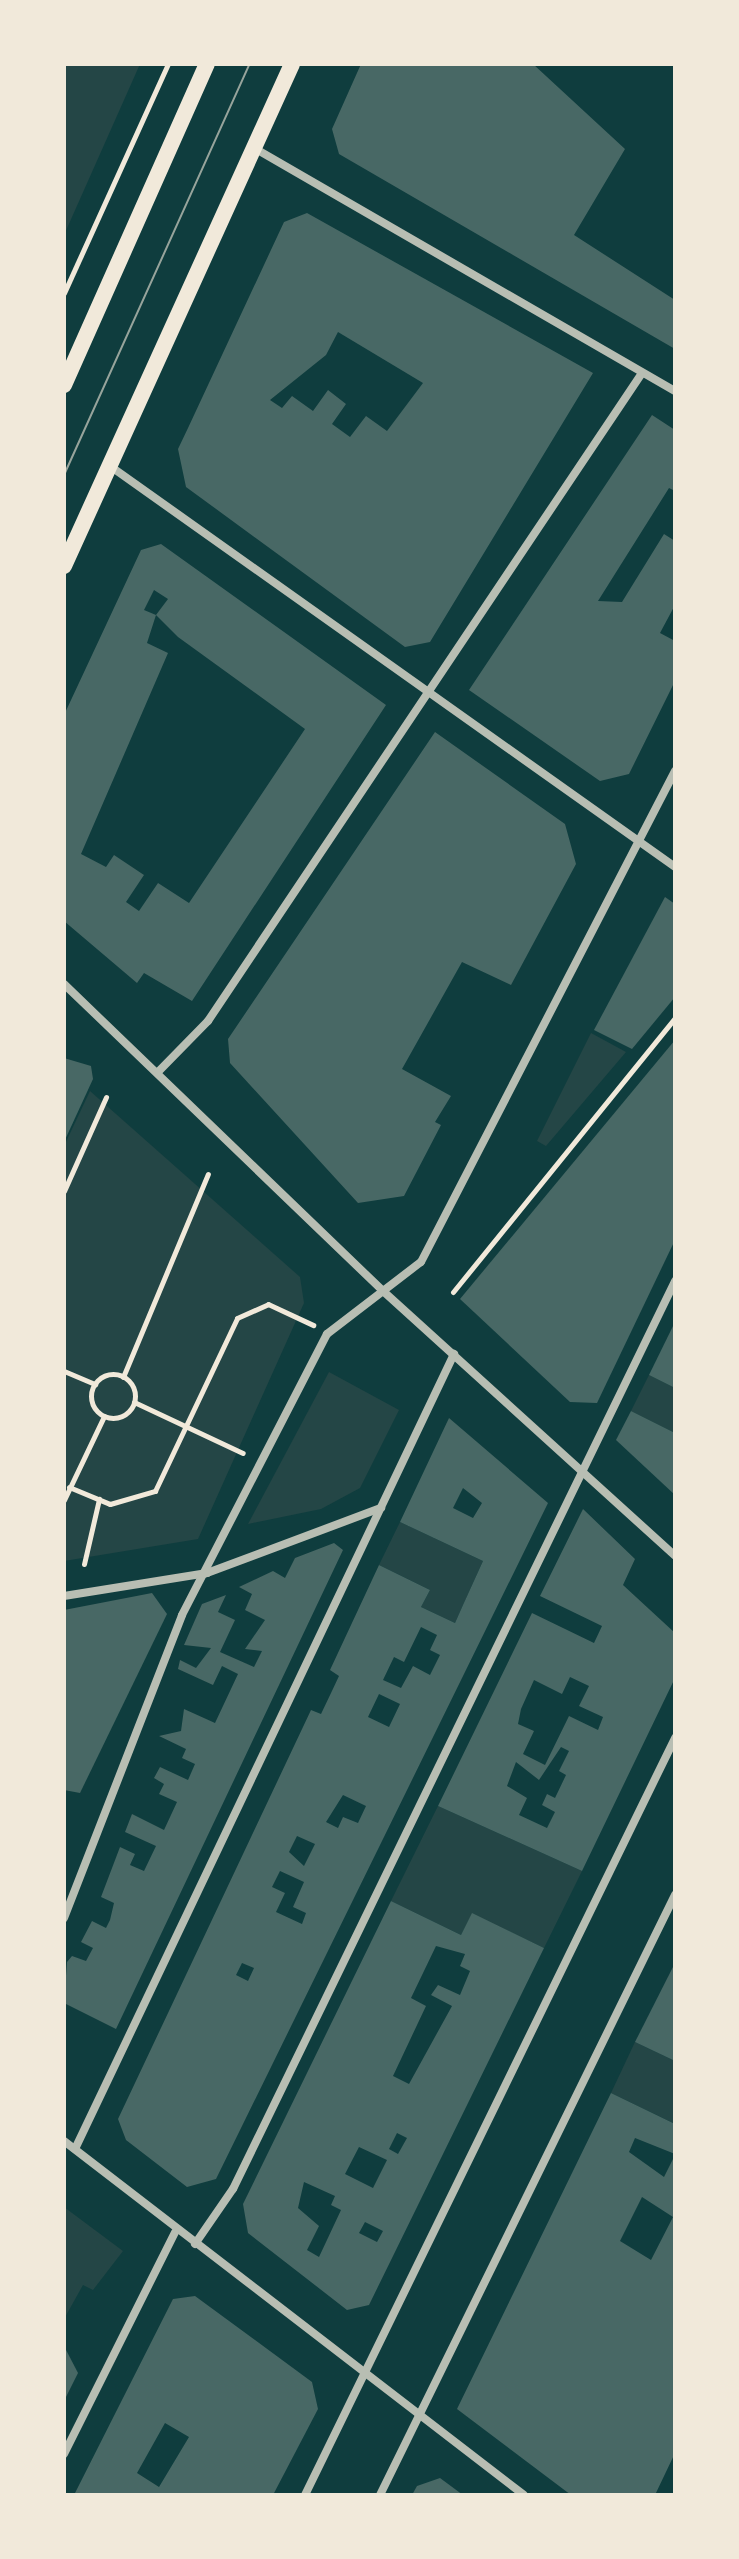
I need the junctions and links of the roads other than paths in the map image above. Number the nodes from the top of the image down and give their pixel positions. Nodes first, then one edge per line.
1 (207, 64) edge
2 (292, 64) edge
3 (254, 148) junction
4 (642, 373) junction
5 (64, 385) edge
6 (675, 391) edge
7 (110, 466) junction
8 (64, 566) edge
9 (427, 690) junction
10 (675, 771) edge
11 (637, 841) junction
12 (675, 867) edge
13 (64, 984) edge
14 (159, 1071) junction
15 (675, 1281) edge
16 (383, 1291) junction
17 (454, 1354) junction
18 (583, 1472) junction
19 (381, 1508) junction
20 (675, 1556) edge
21 (207, 1573) junction
22 (64, 1596) edge
23 (675, 1738) edge
24 (675, 1895) edge
25 (64, 1918) edge
26 (64, 2141) edge
27 (75, 2149) junction
28 (175, 2232) junction
29 (195, 2244) junction
30 (363, 2375) junction
31 (419, 2417) junction
32 (64, 2454) edge
33 (305, 2495) edge
34 (380, 2495) edge
35 (524, 2495) edge

1 - 5 main road
2 - 3 main road
3 - 4 street
3 - 7 main road
4 - 6 street
4 - 9 street
7 - 8 main road
7 - 9 street
9 - 11 street
9 - 14 street
10 - 11 street
11 - 12 street
11 - 16 street
13 - 14 street
14 - 16 street
15 - 18 street
16 - 17 street
16 - 21 street
17 - 18 street
17 - 19 street
18 - 20 street
18 - 29 street
19 - 21 street
19 - 27 street
21 - 22 street
21 - 25 street
23 - 30 street
24 - 31 street
26 - 27 street
27 - 28 street
28 - 29 street
28 - 32 street
29 - 30 street
30 - 31 street
30 - 33 street
31 - 34 street
31 - 35 street

